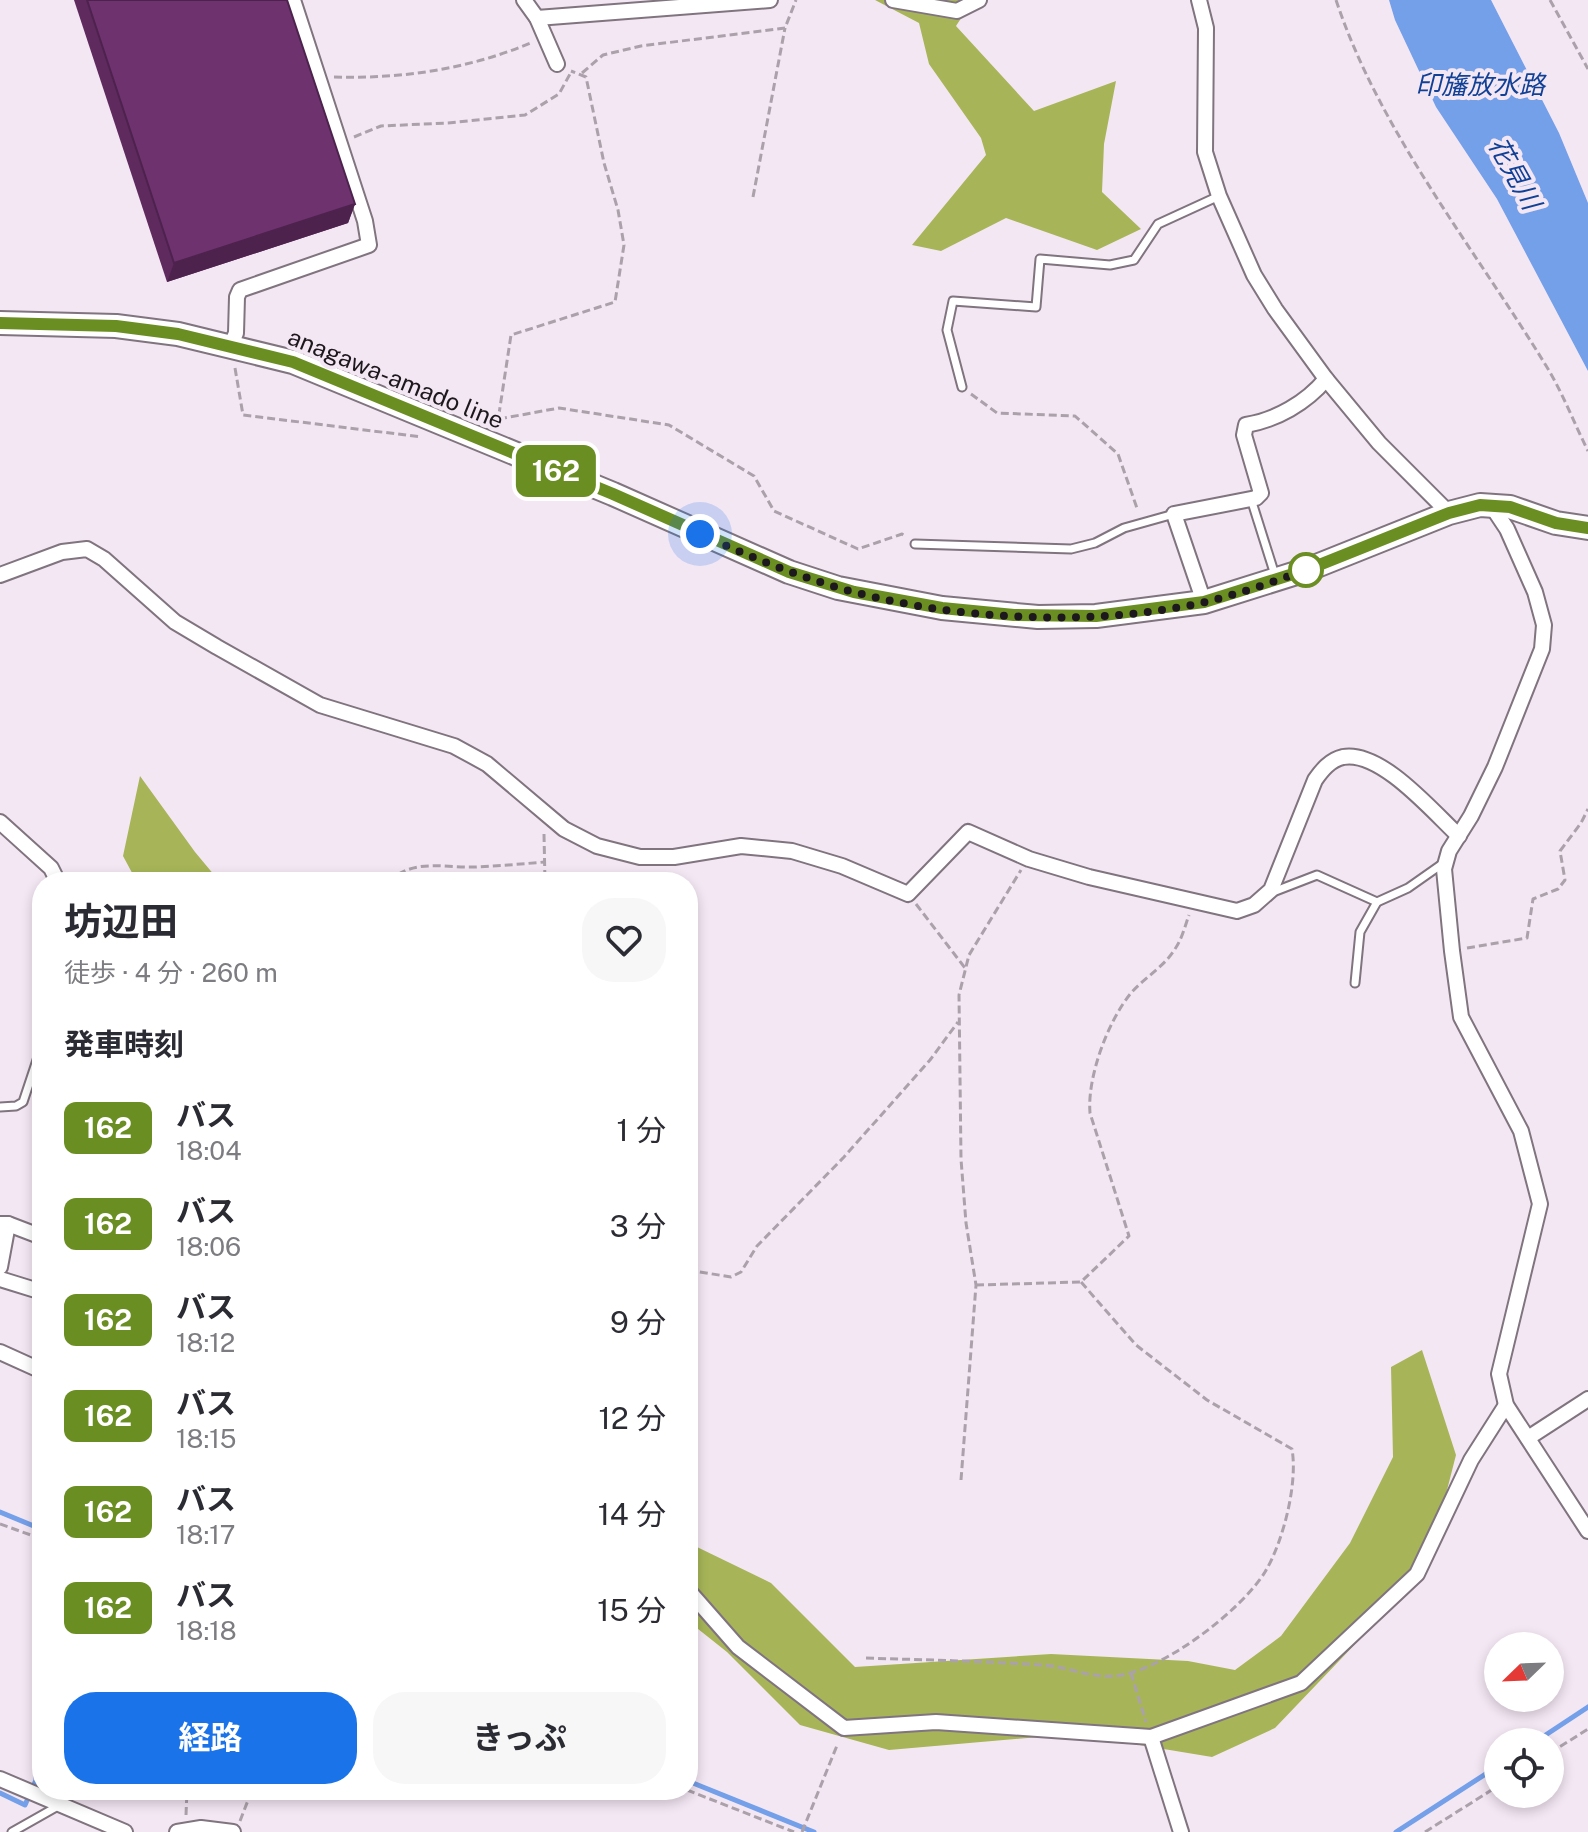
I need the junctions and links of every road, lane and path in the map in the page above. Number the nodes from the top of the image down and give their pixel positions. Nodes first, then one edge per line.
1 (293, 0) edge
2 (524, 0) edge
3 (770, 0) edge
4 (796, 0) edge
5 (893, 0) edge
6 (979, 0) edge
7 (1199, 0) edge
8 (1336, 0) edge
9 (1550, 0) edge
10 (537, 18) junction
11 (785, 28) junction
12 (545, 37) junction
13 (557, 64) dead end
14 (1588, 69) edge
15 (581, 75) junction
16 (318, 76) junction
17 (340, 144) junction
18 (1219, 196) junction
19 (753, 197) dead end
20 (0, 323) edge
21 (231, 345) junction
22 (1326, 379) junction
23 (962, 387) joint
24 (499, 419) junction
25 (428, 438) dead end
26 (495, 446) junction
27 (1588, 451) edge
28 (1251, 499) junction
29 (1491, 505) junction
30 (1449, 513) junction
31 (1174, 514) junction
32 (1142, 523) junction
33 (1588, 528) edge
34 (915, 544) joint
35 (0, 575) edge
36 (1277, 580) junction
37 (1204, 602) junction
38 (1588, 809) edge
39 (543, 811) junction
40 (0, 822) edge
41 (1459, 836) junction
42 (1029, 859) junction
43 (1446, 861) junction
44 (545, 862) junction
45 (53, 872) edge
46 (404, 872) edge
47 (545, 872) edge
48 (908, 894) junction
49 (1265, 895) junction
50 (1196, 901) junction
51 (1377, 902) junction
52 (1452, 951) junction
53 (965, 968) junction
54 (1355, 983) dead end
55 (958, 1022) junction
56 (32, 1075) edge
57 (0, 1107) edge
58 (4, 1224) edge
59 (32, 1234) edge
60 (0, 1267) edge
61 (698, 1272) edge
62 (0, 1279) edge
63 (1081, 1282) junction
64 (976, 1285) junction
65 (32, 1289) edge
66 (0, 1352) edge
67 (32, 1366) edge
68 (1588, 1399) edge
69 (1506, 1405) junction
70 (1528, 1438) junction
71 (961, 1480) dead end
72 (0, 1524) edge
73 (1588, 1531) edge
74 (32, 1535) edge
75 (698, 1601) edge
76 (866, 1658) dead end
77 (1131, 1673) junction
78 (844, 1728) junction
79 (1588, 1729) edge
80 (1151, 1737) junction
81 (1564, 1744) edge
82 (0, 1779) edge
83 (32, 1793) edge
84 (698, 1794) edge
85 (1484, 1795) edge
86 (48, 1800) edge
87 (186, 1800) edge
88 (248, 1800) edge
89 (60, 1805) junction
90 (181, 1831) edge
91 (12, 1832) edge
92 (125, 1832) edge
93 (234, 1832) edge
94 (794, 1832) edge
95 (802, 1832) edge
96 (1181, 1832) edge
97 (1425, 1832) edge

1 - 16 street
2 - 10 street
3 - 10 street
4 - 11 path
5 - 6 street
7 - 18 street
8 - 27 path
9 - 14 path
10 - 12 street
11 - 15 path
11 - 19 path
12 - 13 street
12 - 16 path
15 - 17 path
15 - 24 path
16 - 17 street
17 - 21 street
18 - 22 street
18 - 23 lane
20 - 21 main road, anagawa-amado line
21 - 25 path
21 - 26 main road, anagawa-amado line
22 - 28 street
22 - 30 street
23 - 32 path
24 - 26 path
24 - 34 path
26 - 37 main road, anagawa-amado line
28 - 31 street
28 - 36 lane
29 - 30 main road, anagawa-amado line
29 - 33 main road, anagawa-amado line
29 - 41 street
30 - 36 main road, anagawa-amado line
31 - 32 lane
31 - 37 street
32 - 34 lane
35 - 39 street
36 - 37 main road, anagawa-amado line
38 - 52 path
39 - 44 path
39 - 48 street
40 - 45 street
41 - 43 street
41 - 49 street
42 - 48 street
42 - 50 street
42 - 53 path
43 - 51 lane
43 - 52 street
44 - 46 path
44 - 47 path
48 - 53 path
49 - 50 street
49 - 51 lane
50 - 63 path
51 - 54 lane
52 - 69 street
53 - 55 path
55 - 61 path
55 - 64 path
56 - 57 lane
58 - 59 street
58 - 60 street
62 - 65 street
63 - 64 path
63 - 77 path
64 - 71 path
66 - 67 street
68 - 70 street
69 - 70 street
69 - 80 street
70 - 73 street
72 - 74 path
75 - 78 street
76 - 77 path
77 - 80 path
78 - 80 street
78 - 95 path
79 - 81 path
80 - 96 street
82 - 83 street
84 - 94 path
85 - 97 path
86 - 89 street
87 - 90 path
88 - 93 path
89 - 91 lane
89 - 92 street
90 - 93 street

